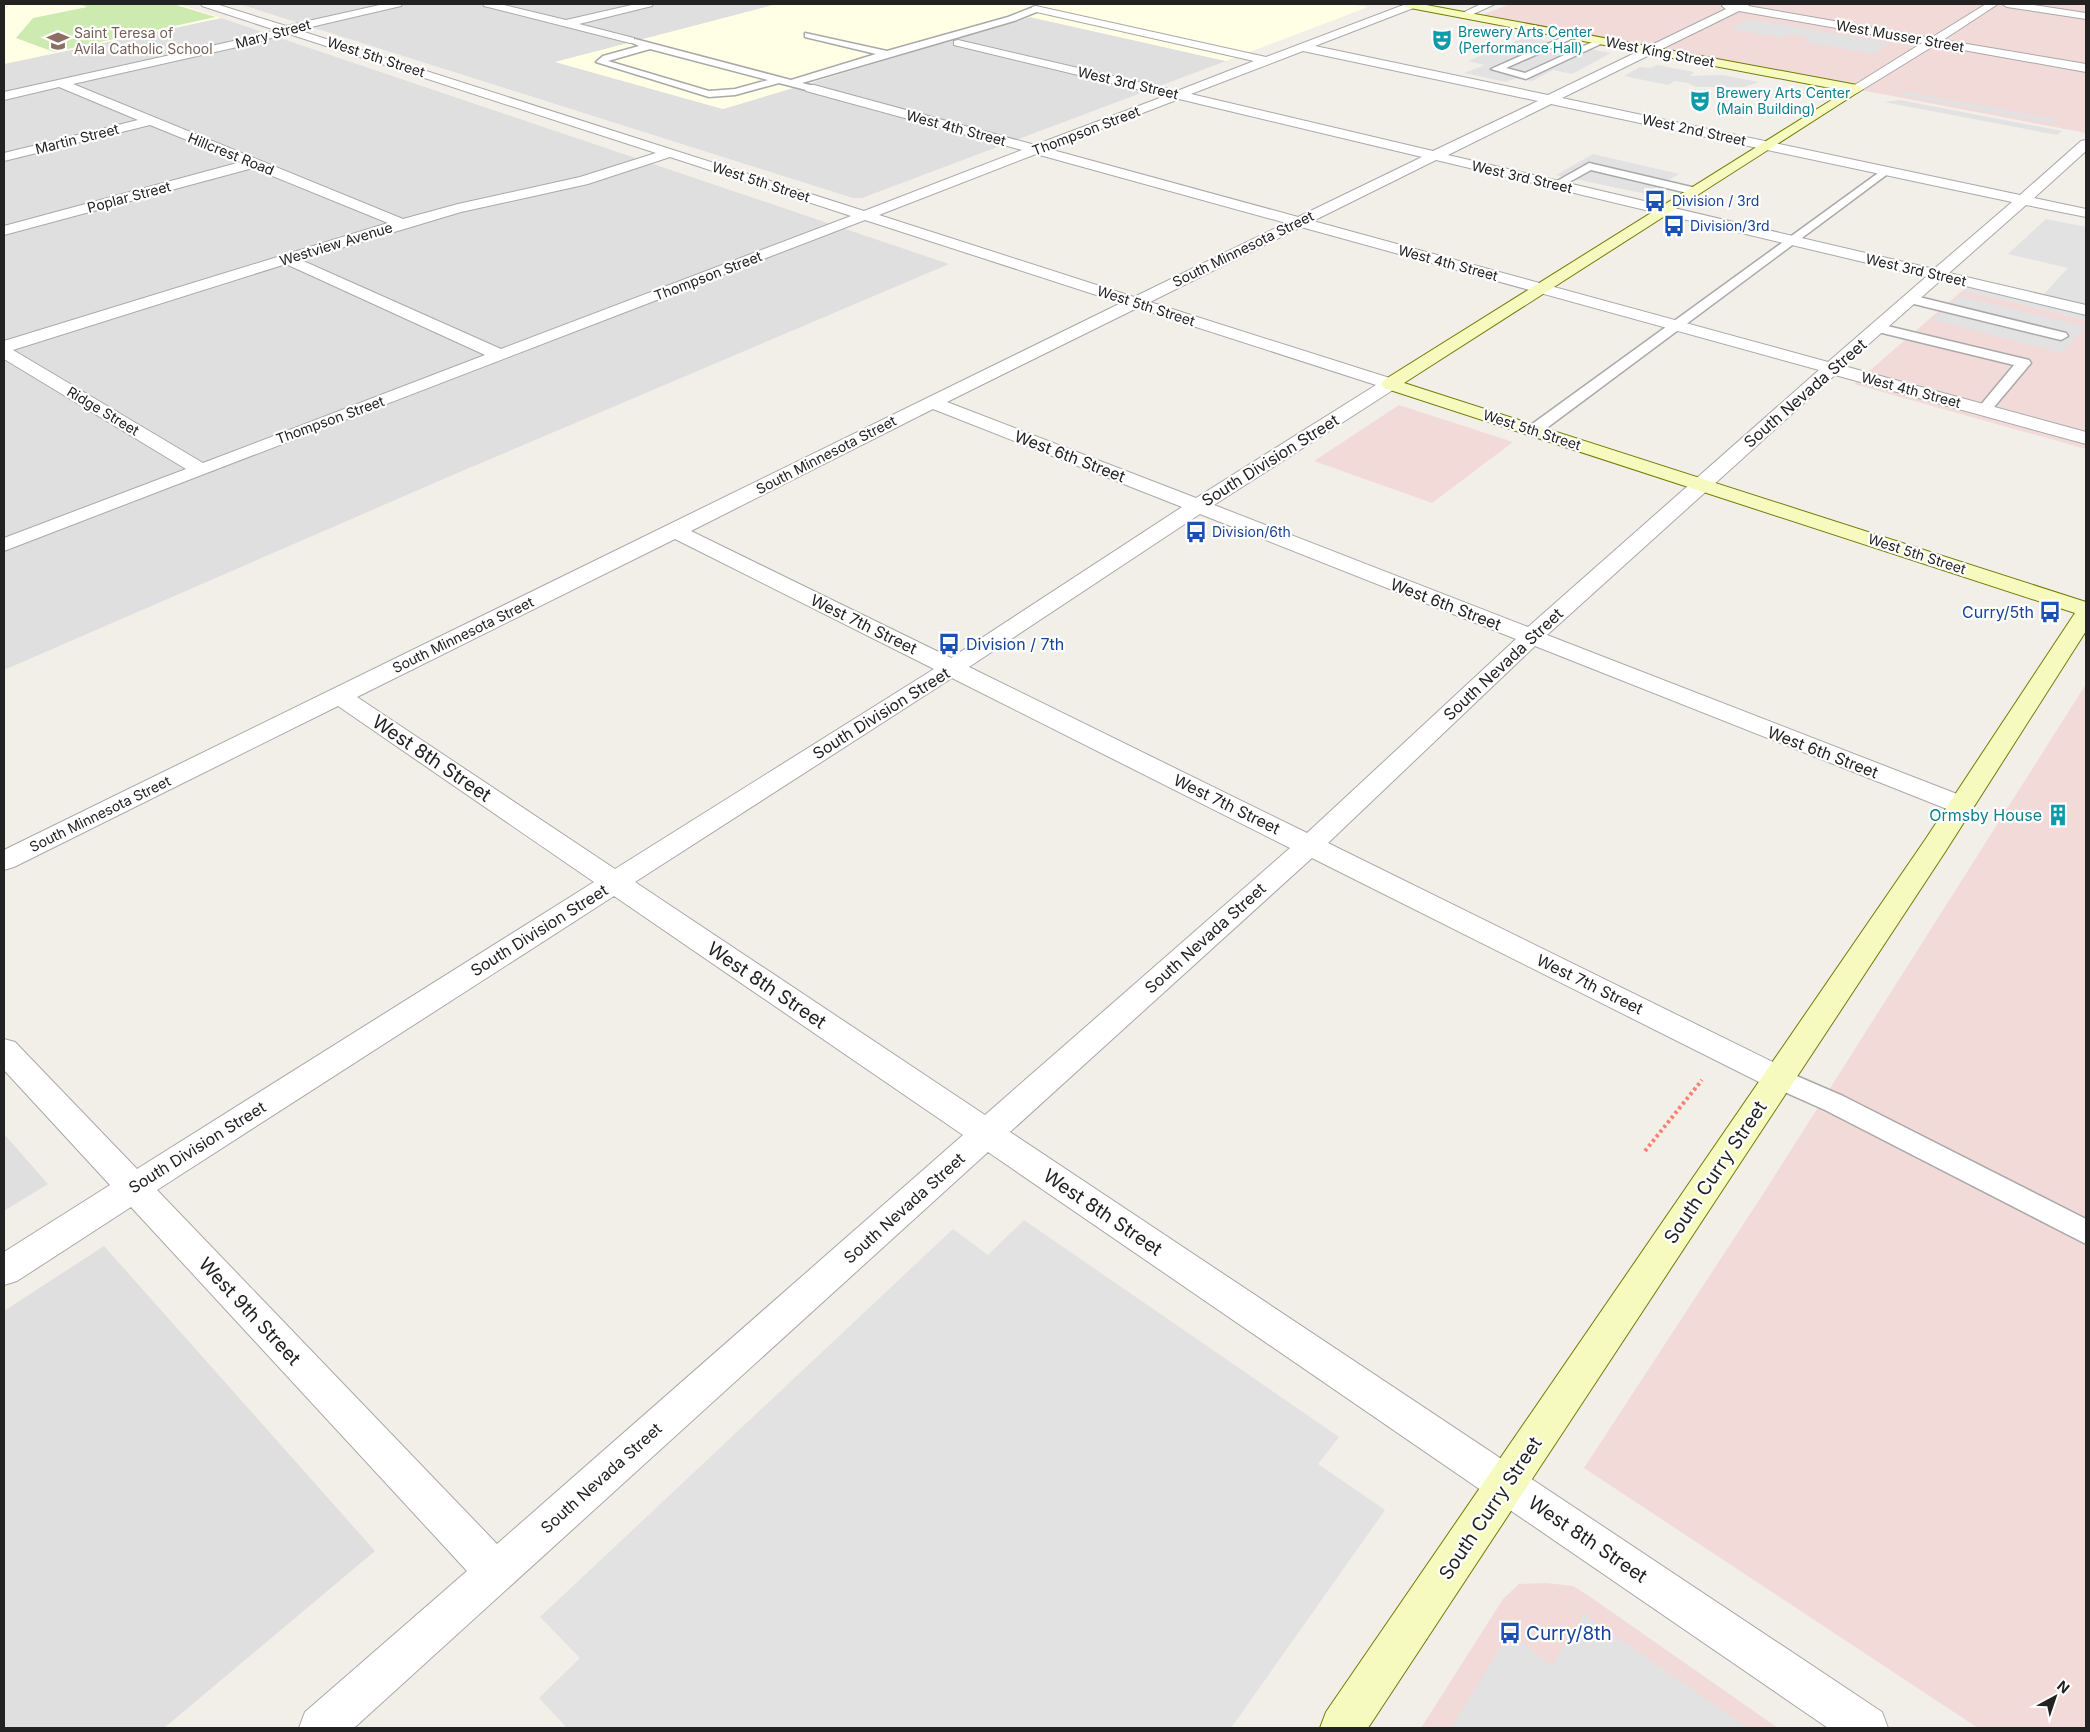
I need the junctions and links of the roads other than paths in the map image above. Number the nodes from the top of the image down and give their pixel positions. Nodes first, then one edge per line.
1 (206, 4) edge
2 (397, 4) edge
3 (488, 4) edge
4 (648, 4) edge
5 (1409, 4) edge
6 (1490, 4) edge
7 (1713, 4) edge
8 (1993, 4) edge
9 (2007, 4) edge
10 (1741, 6) edge
11 (1036, 9) joint
12 (1463, 15) junction
13 (2086, 16) edge
14 (566, 24) junction
15 (287, 29) junction
16 (808, 35) dead end
17 (1573, 36) junction
18 (630, 40) joint
19 (1602, 41) junction
20 (1933, 42) junction
21 (958, 43) dead end
22 (649, 46) junction
23 (1302, 47) junction
24 (1649, 50) junction
25 (887, 54) junction
26 (1268, 61) junction
27 (2086, 68) edge
28 (779, 80) junction
29 (792, 83) junction
30 (59, 84) junction
31 (810, 88) joint
32 (1857, 89) junction
33 (4, 96) edge
34 (1180, 96) junction
35 (1548, 99) junction
36 (150, 121) junction
37 (2086, 144) edge
38 (1768, 146) junction
39 (1035, 150) junction
40 (670, 153) junction
41 (1434, 156) junction
42 (4, 157) edge
43 (254, 163) junction
44 (1885, 170) junction
45 (1556, 185) junction
46 (1696, 191) junction
47 (2024, 200) junction
48 (1666, 210) junction
49 (2086, 213) edge
50 (863, 215) junction
51 (1298, 222) junction
52 (403, 224) junction
53 (4, 231) edge
54 (1792, 240) junction
55 (287, 260) junction
56 (1938, 275) junction
57 (1541, 289) junction
58 (1911, 299) junction
59 (1134, 302) junction
60 (2086, 310) edge
61 (1677, 326) junction
62 (1879, 328) junction
63 (2061, 336) dead end
64 (4, 347) edge
65 (4, 352) edge
66 (501, 356) junction
67 (1833, 369) junction
68 (1390, 384) junction
69 (932, 402) junction
70 (1984, 410) junction
71 (1534, 430) junction
72 (2086, 438) edge
73 (201, 470) junction
74 (1700, 484) junction
75 (1198, 506) junction
76 (675, 531) junction
77 (4, 544) edge
78 (2086, 609) edge
79 (2086, 614) edge
80 (1531, 637) junction
81 (952, 668) junction
82 (340, 696) junction
83 (1961, 805) junction
84 (1310, 845) junction
85 (4, 861) edge
86 (614, 882) junction
87 (4, 1050) edge
88 (1778, 1078) junction
89 (987, 1133) junction
90 (133, 1188) junction
91 (2086, 1232) edge
92 (4, 1270) edge
93 (1506, 1484) junction
94 (496, 1572) junction
95 (321, 1728) edge
96 (1342, 1728) edge
97 (1866, 1728) edge

1 - 15 street, West 5th Street
2 - 15 street, Mary Street
3 - 14 street
4 - 14 street
5 - 12 street, West King Street
5 - 23 street, Thompson Street
6 - 12 street
7 - 10 street, West Musser Street
8 - 20 street
9 - 13 street
10 - 20 street, West Musser Street
10 - 24 street, South Minnesota Street
11 - 25 lane
11 - 26 street
12 - 17 street, West King Street
14 - 18 street
15 - 30 street, Mary Street
15 - 40 street, West 5th Street
16 - 25 lane
17 - 19 street, West King Street
17 - 19 lane
18 - 22 lane
19 - 24 street, West King Street
20 - 27 street, West Musser Street
20 - 32 street
21 - 34 street, West 3rd Street
22 - 28 lane
22 - 28 lane
23 - 26 street, Thompson Street
23 - 35 street, West 2nd Street
24 - 32 street, West King Street
24 - 35 street, South Minnesota Street
25 - 29 lane
26 - 34 street, Thompson Street
28 - 29 lane
29 - 31 lane
30 - 33 street, Mary Street
30 - 36 street, Hillcrest Road
31 - 39 street, West 4th Street
32 - 38 street, South Division Street
34 - 39 street, Thompson Street
34 - 41 street, West 3rd Street
35 - 38 street, West 2nd Street
35 - 41 street, South Minnesota Street
36 - 42 street, Martin Street
36 - 43 street, Hillcrest Road
37 - 47 street, South Nevada Street
38 - 44 street, West 2nd Street
38 - 46 street, South Division Street
39 - 50 street, Thompson Street
39 - 51 street, West 4th Street
40 - 50 street, West 5th Street
40 - 52 street, Westview Avenue
41 - 45 street, West 3rd Street
41 - 51 street, South Minnesota Street
43 - 52 street, Hillcrest Road
43 - 53 street, Poplar Street
44 - 47 street, West 2nd Street
44 - 54 lane
45 - 46 lane
45 - 48 street, West 3rd Street
46 - 48 street, South Division Street
47 - 49 street, West 2nd Street
47 - 56 street, South Nevada Street
48 - 54 street, West 3rd Street
48 - 57 street, South Division Street
50 - 59 street, West 5th Street
50 - 66 street, Thompson Street
51 - 57 street, West 4th Street
51 - 59 street, South Minnesota Street
52 - 55 street, Westview Avenue
54 - 56 street, West 3rd Street
54 - 61 lane
55 - 64 street, Westview Avenue
55 - 66 street
56 - 58 street, South Nevada Street
56 - 60 street, West 3rd Street
57 - 61 street, West 4th Street
57 - 68 street, South Division Street
58 - 62 street, South Nevada Street
58 - 63 lane
59 - 68 street, West 5th Street
59 - 69 street, South Minnesota Street
61 - 67 street, West 4th Street
61 - 71 lane
62 - 67 street, South Nevada Street
62 - 70 lane
65 - 73 street, Ridge Street
66 - 73 street, Thompson Street
67 - 70 street, West 4th Street
67 - 74 street, South Nevada Street
68 - 71 street, West 5th Street
68 - 75 street, South Division Street
69 - 75 street, West 6th Street
69 - 76 street, South Minnesota Street
70 - 72 street, West 4th Street
71 - 74 street, West 5th Street
73 - 77 street, Thompson Street
74 - 78 street, West 5th Street
74 - 80 street, South Nevada Street
75 - 80 street, West 6th Street
75 - 81 street, South Division Street
76 - 81 street, West 7th Street
76 - 82 street, South Minnesota Street
79 - 83 street, South Curry Street
80 - 83 street, West 6th Street
80 - 84 street, South Nevada Street
81 - 84 street, West 7th Street
81 - 86 street, South Division Street
82 - 85 street, South Minnesota Street
82 - 86 street, West 8th Street
83 - 88 street, South Curry Street
84 - 88 street, West 7th Street
84 - 89 street, South Nevada Street
86 - 89 street, West 8th Street
86 - 90 street, South Division Street
87 - 90 street, West 9th Street
88 - 91 lane
88 - 93 street, South Curry Street
89 - 93 street, West 8th Street
89 - 94 street, South Nevada Street
90 - 92 street, South Division Street
90 - 94 street, West 9th Street
93 - 96 street, South Curry Street
93 - 97 street, West 8th Street
94 - 95 street, South Nevada Street

